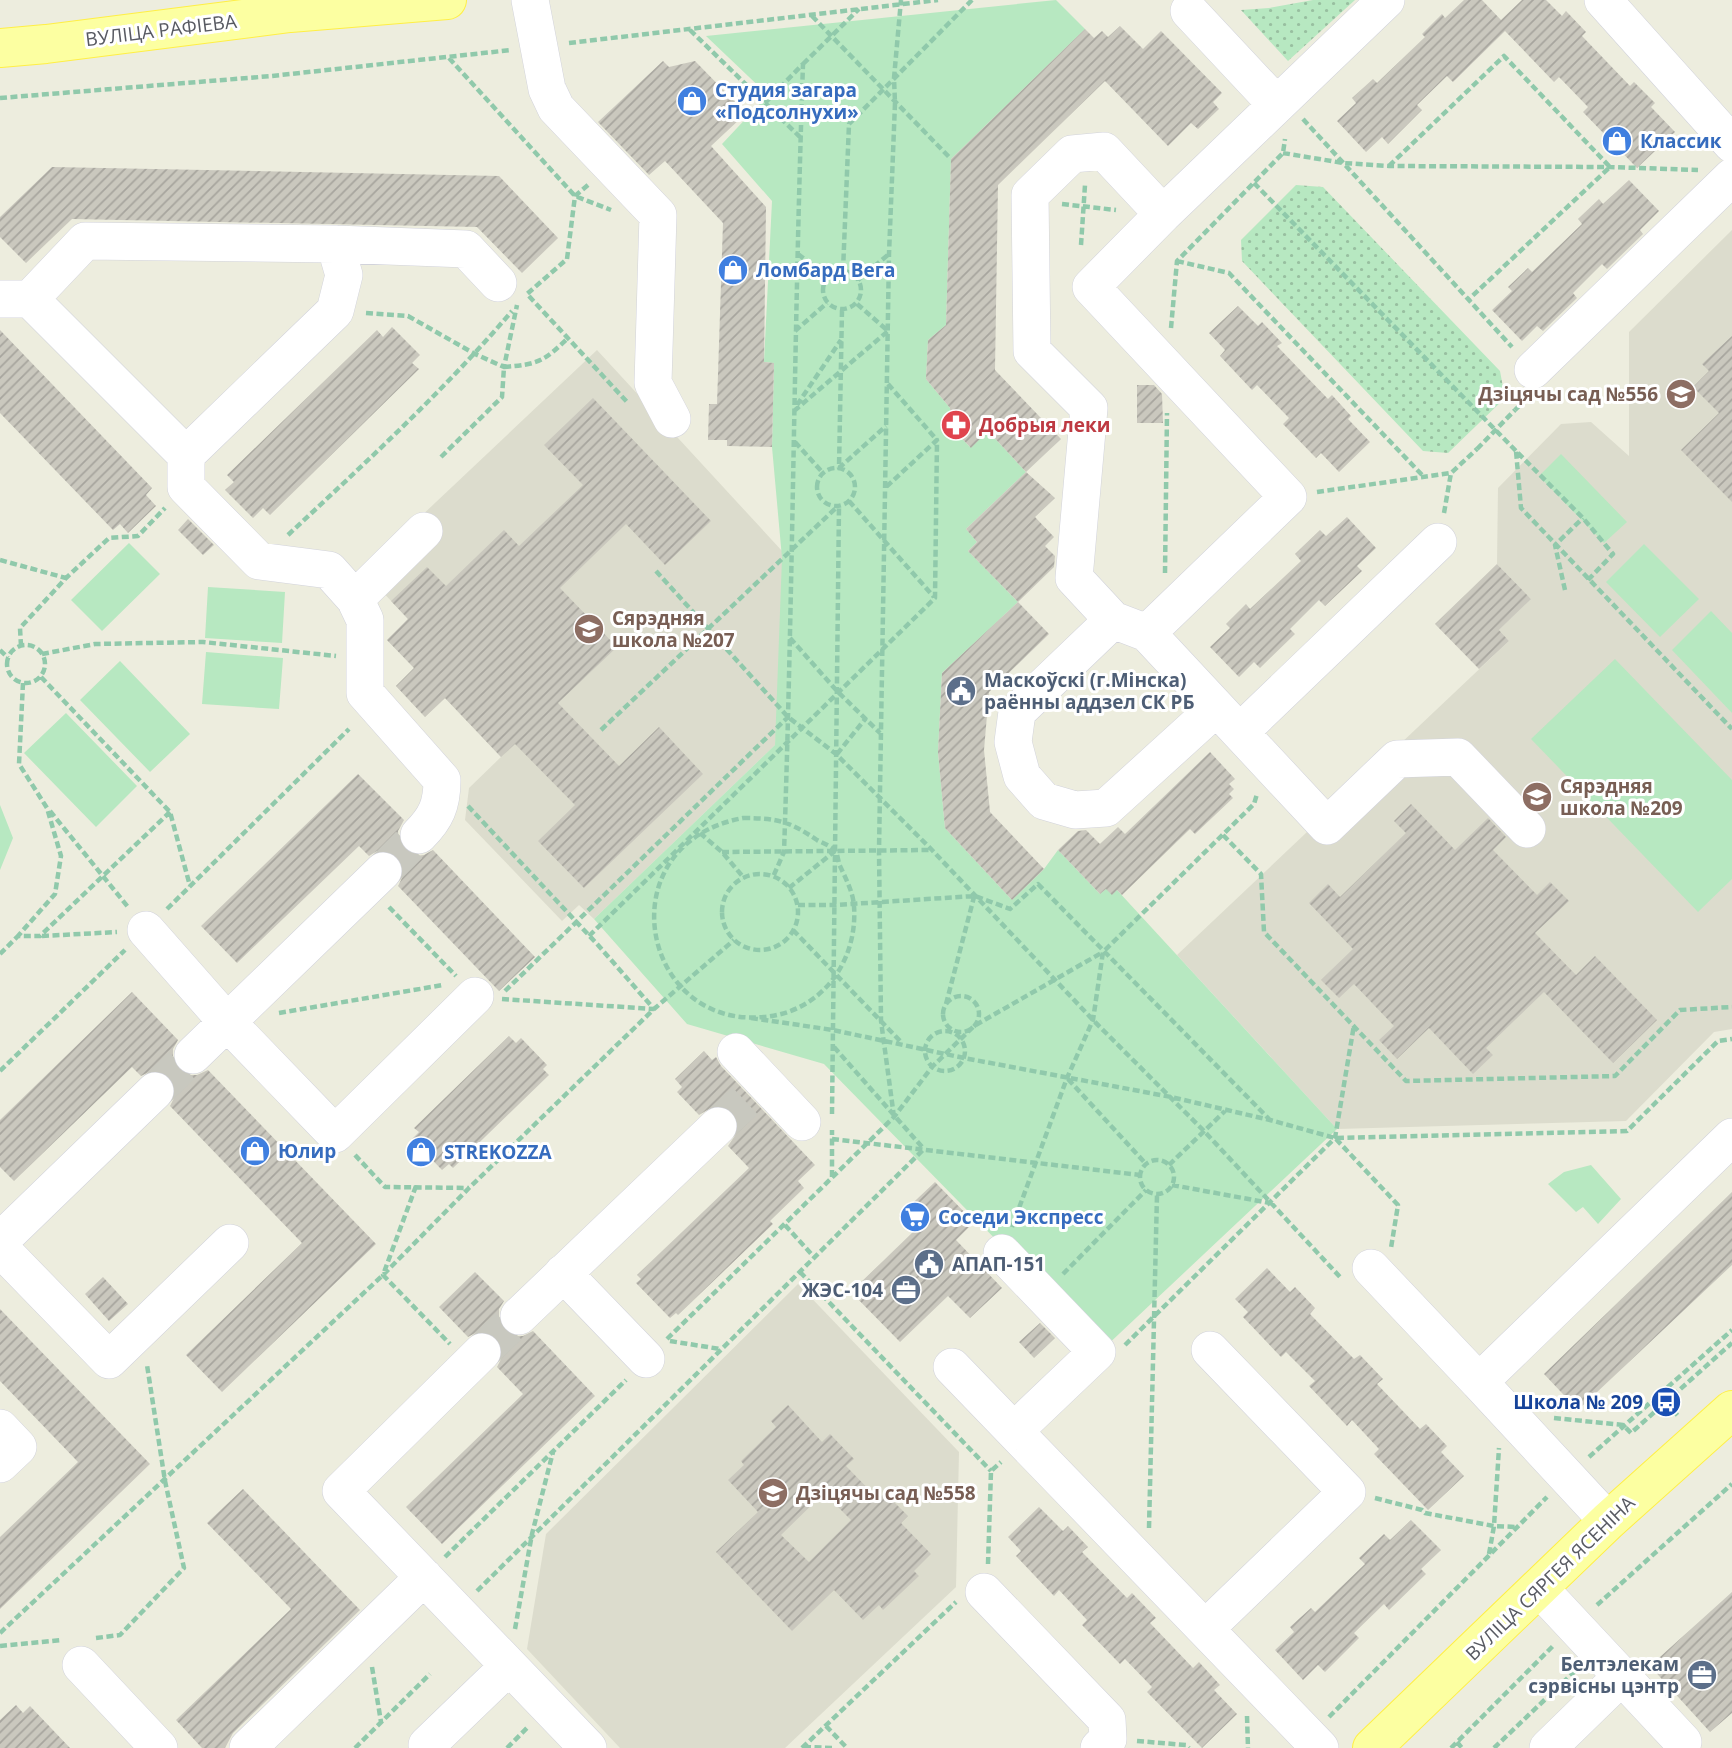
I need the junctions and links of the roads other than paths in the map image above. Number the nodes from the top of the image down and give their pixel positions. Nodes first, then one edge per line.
1 (447, 0) edge
2 (530, 0) edge
3 (1386, 0) edge
4 (1603, 0) edge
5 (1189, 11) dead end
6 (0, 48) edge
7 (1287, 117) junction
8 (1732, 144) edge
9 (1718, 174) edge
10 (1163, 214) junction
11 (335, 244) junction
12 (1091, 288) junction
13 (514, 294) road end
14 (15, 299) edge
15 (1032, 314) junction
16 (1534, 370) road end
17 (672, 419) dead end
18 (186, 471) junction
19 (424, 531) dead end
20 (1438, 542) road end
21 (355, 599) junction
22 (1113, 620) junction
23 (1156, 624) junction
24 (1228, 720) junction
25 (1527, 829) dead end
26 (419, 835) tunnel mouth
27 (383, 871) tunnel mouth
28 (146, 930) road end
29 (477, 992) road end
30 (227, 1023) junction
31 (736, 1052) dead end
32 (193, 1055) tunnel mouth
33 (155, 1091) tunnel mouth
34 (718, 1126) tunnel mouth
35 (817, 1131) road end
36 (1732, 1137) edge
37 (0, 1241) edge
38 (230, 1242) dead end
39 (0, 1248) edge
40 (1002, 1253) road end
41 (563, 1273) junction
42 (1378, 1275) road end
43 (519, 1316) tunnel mouth
44 (656, 1350) road end
45 (1210, 1350) dead end
46 (476, 1358) tunnel mouth
47 (952, 1367) dead end
48 (1479, 1382) junction
49 (1732, 1410) edge
50 (0, 1428) edge
51 (1018, 1436) junction
52 (0, 1464) edge
53 (1608, 1521) junction
54 (424, 1577) junction
55 (979, 1586) road end
56 (1539, 1588) junction
57 (1205, 1629) junction
58 (80, 1648) road end
59 (509, 1667) junction
60 (1621, 1676) junction
61 (1683, 1742) dead end
62 (1315, 1743) edge
63 (1104, 1744) edge
64 (427, 1745) dead end
65 (159, 1748) edge
66 (248, 1748) edge
67 (588, 1748) edge
68 (1372, 1748) edge
69 (1548, 1748) edge

1 - 6 main road, ВУЛІЦА РАФІЕВА
2 - 17 lane
3 - 7 lane
4 - 8 lane
5 - 7 lane
7 - 10 lane
9 - 16 lane
10 - 12 lane
10 - 15 lane
11 - 13 lane
11 - 14 lane
11 - 18 lane
12 - 15 lane
12 - 23 lane
14 - 18 lane
15 - 22 lane
18 - 21 lane
19 - 21 lane
20 - 24 lane
21 - 26 lane
22 - 23 lane
22 - 24 lane
23 - 24 lane
24 - 25 lane
27 - 30 lane
28 - 30 lane
29 - 30 lane
30 - 32 lane
31 - 35 lane
33 - 37 lane
34 - 41 lane
36 - 48 lane
38 - 39 lane
40 - 51 lane
41 - 43 lane
41 - 44 lane
42 - 48 lane
45 - 57 lane
46 - 54 lane
47 - 51 lane
48 - 53 lane
49 - 53 main road, ВУЛІЦА СЯРГЕЯ ЯСЕНІНА
50 - 52 lane
51 - 57 lane
53 - 56 main road, ВУЛІЦА СЯРГЕЯ ЯСЕНІНА
54 - 59 lane
54 - 66 lane
55 - 63 lane
56 - 60 lane
56 - 68 main road, ВУЛІЦА СЯРГЕЯ ЯСЕНІНА
57 - 62 lane
58 - 65 lane
59 - 64 lane
59 - 67 lane
60 - 61 lane
60 - 69 lane

